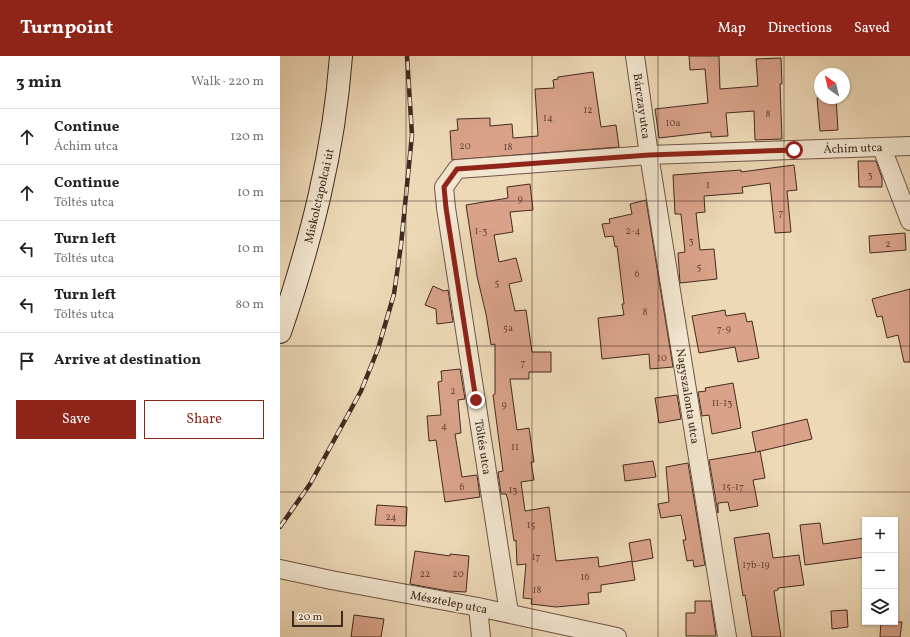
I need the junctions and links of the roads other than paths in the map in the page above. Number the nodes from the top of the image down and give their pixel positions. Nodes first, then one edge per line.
1 (341, 56) edge
2 (635, 56) edge
3 (910, 146) edge
4 (882, 148) junction
5 (649, 155) junction
6 (485, 167) joint
7 (910, 221) edge
8 (280, 332) edge
9 (280, 569) edge
10 (478, 607) junction
11 (509, 613) junction
12 (481, 637) edge
13 (617, 637) edge
14 (727, 637) edge

1 - 8 street, Miskolctapolcai út
2 - 5 street, Bárczay utca
3 - 4 street, Áchim utca
4 - 5 street, Áchim utca
4 - 7 street
5 - 6 street, Áchim utca
5 - 14 street, Nagyszalonta utca
6 - 11 street, Töltés utca
9 - 10 street, Mésztelep utca
10 - 11 street, Mésztelep utca
10 - 12 street
11 - 13 street, Mésztelep utca

